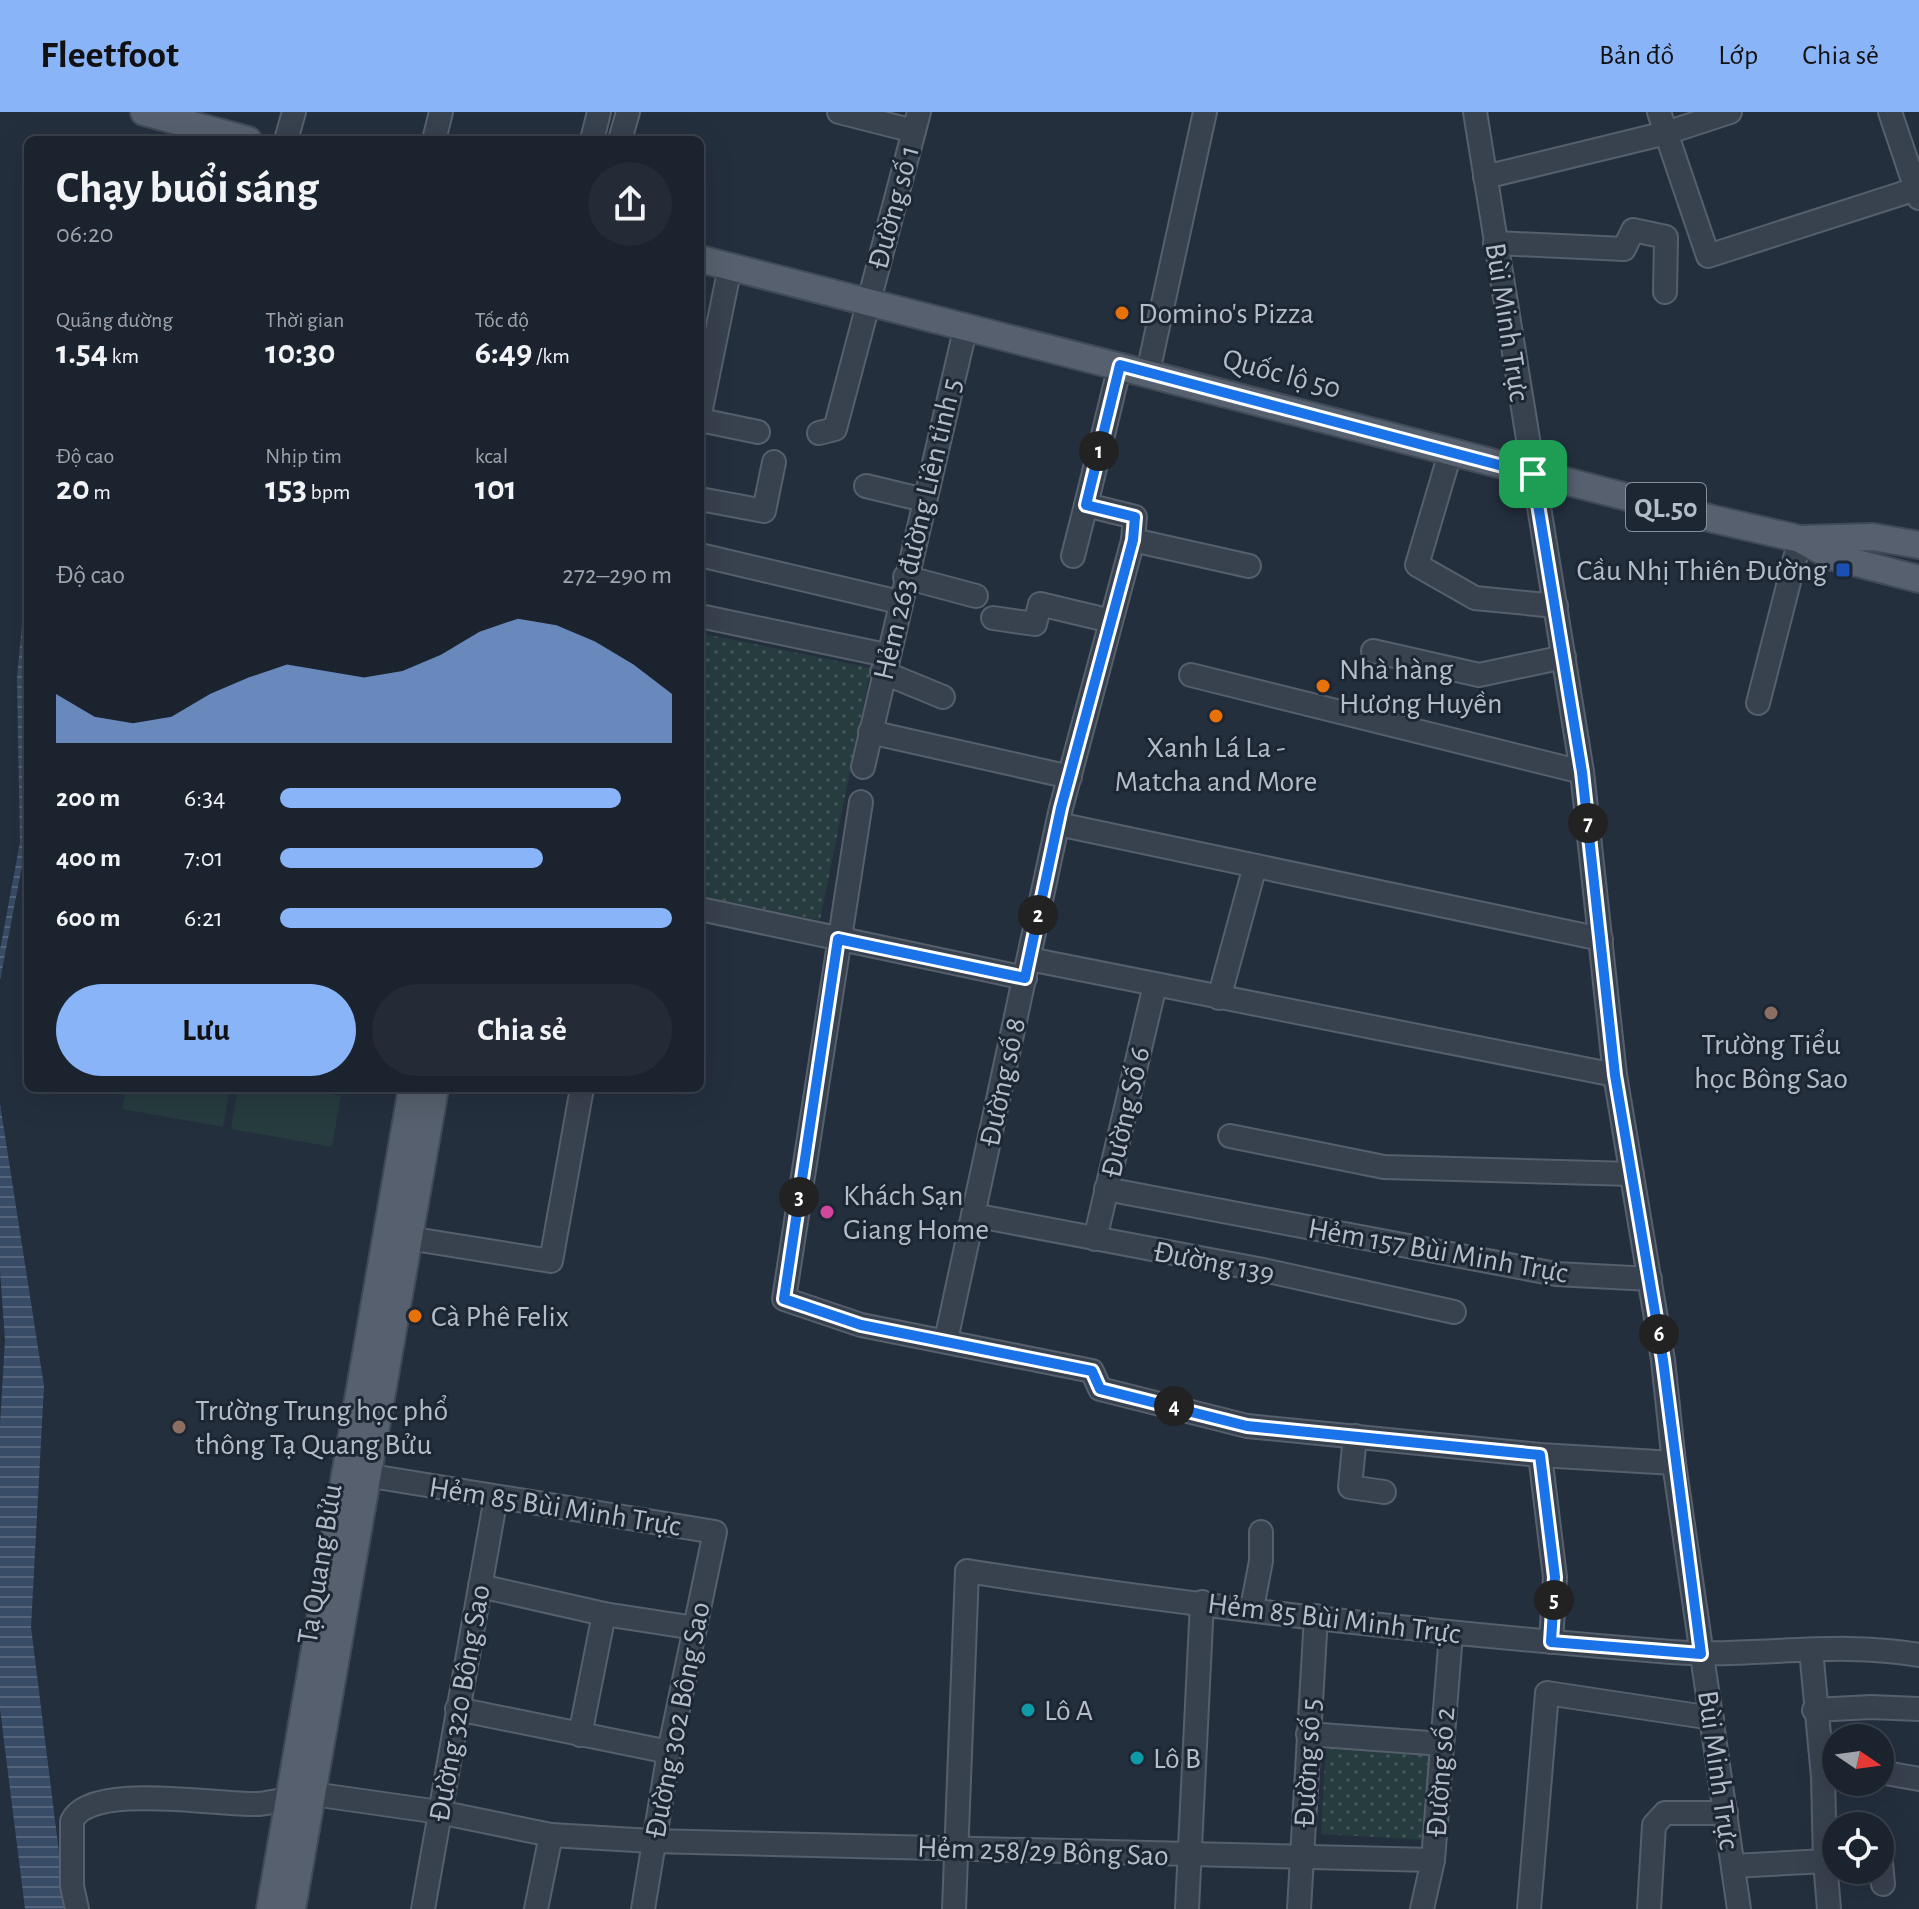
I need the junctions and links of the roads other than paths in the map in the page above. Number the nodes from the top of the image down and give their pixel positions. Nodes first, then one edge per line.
1 (144, 112) edge
2 (294, 112) edge
3 (441, 112) edge
4 (599, 112) edge
5 (628, 112) edge
6 (839, 112) edge
7 (1205, 112) edge
8 (1475, 112) edge
9 (1730, 112) edge
10 (1890, 112) edge
11 (916, 122) edge
12 (1663, 123) edge
13 (192, 133) edge
14 (216, 136) edge
15 (287, 136) edge
16 (435, 136) edge
17 (593, 136) edge
18 (621, 136) edge
19 (1485, 177) junction
20 (1918, 193) edge
21 (1495, 243) junction
22 (704, 260) edge
23 (730, 267) junction
24 (1665, 292) dead end
25 (868, 301) junction
26 (966, 326) junction
27 (1120, 365) junction
28 (1148, 372) junction
29 (704, 397) edge
30 (704, 418) edge
31 (758, 432) dead end
32 (819, 433) dead end
33 (1451, 450) junction
34 (774, 462) dead end
35 (1533, 474) junction
36 (866, 486) dead end
37 (704, 500) edge
38 (924, 500) junction
39 (1086, 505) junction
40 (1800, 539) junction
41 (1133, 540) junction
42 (1919, 545) edge
43 (704, 556) edge
44 (1073, 556) dead end
45 (1249, 566) dead end
46 (905, 577) junction
47 (1919, 579) edge
48 (976, 596) dead end
49 (899, 602) junction
50 (1556, 606) junction
51 (704, 617) edge
52 (993, 618) dead end
53 (1111, 621) junction
54 (1373, 651) dead end
55 (1564, 657) junction
56 (884, 664) junction
57 (1191, 675) dead end
58 (943, 697) dead end
59 (1758, 703) dead end
60 (870, 732) junction
61 (863, 767) dead end
62 (1582, 772) junction
63 (1070, 777) junction
64 (861, 802) dead end
65 (1058, 824) junction
66 (1255, 866) junction
67 (704, 910) edge
68 (838, 939) junction
69 (1601, 939) junction
70 (1027, 968) junction
71 (1155, 985) junction
72 (1219, 998) junction
73 (1615, 1075) junction
74 (411, 1092) edge
75 (434, 1092) edge
76 (581, 1092) edge
77 (1230, 1136) dead end
78 (1632, 1174) junction
79 (1106, 1189) junction
80 (973, 1215) junction
81 (408, 1238) junction
82 (1095, 1239) junction
83 (1650, 1279) junction
84 (1454, 1312) dead end
85 (946, 1340) junction
86 (1355, 1436) junction
87 (1540, 1455) junction
88 (1674, 1463) junction
89 (356, 1474) junction
90 (1384, 1492) dead end
91 (496, 1497) junction
92 (715, 1532) joint
93 (1261, 1532) dead end
94 (480, 1586) junction
95 (1202, 1602) junction
96 (1252, 1608) junction
97 (604, 1614) junction
98 (1316, 1616) junction
99 (695, 1628) junction
100 (1451, 1634) junction
101 (1551, 1642) junction
102 (1811, 1650) junction
103 (1701, 1654) junction
104 (1919, 1655) edge
105 (457, 1709) junction
106 (1919, 1709) edge
107 (1814, 1710) junction
108 (1712, 1718) junction
109 (1308, 1734) junction
110 (580, 1735) junction
111 (1442, 1744) junction
112 (1822, 1746) edge
113 (669, 1752) junction
114 (1894, 1775) edge
115 (1919, 1779) edge
116 (301, 1796) junction
117 (439, 1812) junction
118 (1726, 1813) junction
119 (551, 1835) junction
120 (652, 1841) junction
121 (955, 1848) junction
122 (1190, 1856) junction
123 (1301, 1857) junction
124 (1433, 1860) junction
125 (1822, 1861) edge
126 (1733, 1866) junction
127 (1827, 1884) edge
128 (77, 1909) edge
129 (270, 1909) edge
130 (292, 1909) edge
131 (423, 1909) edge
132 (536, 1909) edge
133 (643, 1909) edge
134 (954, 1909) edge
135 (1187, 1909) edge
136 (1299, 1909) edge
137 (1422, 1909) edge
138 (1529, 1909) edge
139 (1649, 1909) edge
140 (1739, 1909) edge
141 (1829, 1909) edge

1 - 13 main road
2 - 15 street
3 - 16 street
4 - 17 street
5 - 18 street
6 - 11 street
7 - 28 street
8 - 19 street, Bùi Minh Trực
9 - 12 street
10 - 20 street
11 - 25 street, Đường số 1
12 - 19 street
12 - 20 street
13 - 14 main road
19 - 21 street, Bùi Minh Trực
21 - 24 street
21 - 35 street, Bùi Minh Trực
22 - 23 main road, Quốc lộ 50 / QL.50
23 - 25 main road, Quốc lộ 50 / QL.50
23 - 29 street
25 - 26 main road, Quốc lộ 50 / QL.50
25 - 32 street, Đường số 1
26 - 27 main road, Quốc lộ 50 / QL.50
26 - 38 street, Hẻm 263 đường Liên tỉnh 5
27 - 28 main road, Quốc lộ 50 / QL.50
27 - 39 street
28 - 33 main road, Quốc lộ 50 / QL.50
30 - 31 street
33 - 35 main road, Quốc lộ 50 / QL.50
33 - 50 street
34 - 37 street
35 - 40 main road, Quốc lộ 50 / QL.50
35 - 50 street, Bùi Minh Trực
36 - 38 street
38 - 46 street, Hẻm 263 đường Liên tỉnh 5
39 - 41 street
39 - 44 street
40 - 42 main road, Quốc lộ 50 / QL.50
40 - 47 main road, Quốc lộ 50 / QL.50
40 - 59 street
41 - 45 street
41 - 53 street, Đường số 8
43 - 49 street
46 - 48 street
46 - 49 street, Hẻm 263 đường Liên tỉnh 5
49 - 56 street, Hẻm 263 đường Liên tỉnh 5
50 - 55 street, Bùi Minh Trực
51 - 56 street
52 - 53 street
53 - 63 street, Đường số 8
54 - 55 street
55 - 62 street, Bùi Minh Trực
56 - 58 street
56 - 60 street, Hẻm 263 đường Liên tỉnh 5
57 - 62 street
60 - 61 street, Hẻm 263 đường Liên tỉnh 5
60 - 63 street
62 - 69 street, Bùi Minh Trực
63 - 65 street, Đường số 8
64 - 68 street
65 - 66 street
65 - 70 street, Đường số 8
66 - 69 street
66 - 72 street
67 - 68 street
68 - 70 street
68 - 85 street
69 - 73 street, Bùi Minh Trực
70 - 71 street
70 - 80 street, Đường số 8
71 - 72 street
71 - 79 street, Đường Số 6
72 - 73 street
73 - 78 street, Bùi Minh Trực
74 - 89 main road, Tạ Quang Bửu
75 - 81 main road, Tạ Quang Bửu
76 - 81 street
77 - 78 street
78 - 83 street, Bùi Minh Trực
79 - 82 street, Đường Số 6
79 - 83 street, Hẻm 157 Bùi Minh Trực
80 - 82 street, Đường 139
80 - 85 street, Đường số 8
81 - 89 main road, Tạ Quang Bửu
82 - 84 street, Đường 139
83 - 88 street, Bùi Minh Trực
85 - 86 street
86 - 87 street
86 - 90 street
87 - 88 street
87 - 101 street
88 - 103 street, Bùi Minh Trực
89 - 91 street, Hẻm 85 Bùi Minh Trực
89 - 116 main road, Tạ Quang Bửu
91 - 92 street, Hẻm 85 Bùi Minh Trực
91 - 94 street, Đường 320 Bông Sao
92 - 99 street, Đường 302 Bông Sao
93 - 96 street
94 - 97 street
94 - 105 street, Đường 320 Bông Sao
95 - 96 street, Hẻm 85 Bùi Minh Trực
95 - 121 street, Hẻm 85 Bùi Minh Trực
95 - 122 street
96 - 98 street, Hẻm 85 Bùi Minh Trực
97 - 99 street
97 - 110 street
98 - 100 street, Hẻm 85 Bùi Minh Trực
98 - 109 street, Đường số 5
99 - 113 street, Đường 302 Bông Sao
100 - 101 street, Hẻm 85 Bùi Minh Trực
100 - 111 street, Đường số 2
101 - 103 street, Hẻm 85 Bùi Minh Trực
102 - 103 street, Hẻm 85 Bùi Minh Trực
102 - 104 street, Hẻm 85 Bùi Minh Trực
102 - 107 street
103 - 108 street, Bùi Minh Trực
105 - 110 street
105 - 117 street, Đường 320 Bông Sao
106 - 107 street
107 - 112 street
108 - 118 street, Bùi Minh Trực
108 - 138 street
109 - 111 street
109 - 123 street, Đường số 5
110 - 113 street
111 - 124 street, Đường số 2
113 - 120 street, Đường 302 Bông Sao
114 - 115 street
116 - 117 street, Hẻm 258/29 Bông Sao
116 - 128 street, Hẻm 258/29 Bông Sao
116 - 129 main road, Tạ Quang Bửu
116 - 130 main road, Tạ Quang Bửu
117 - 119 street, Hẻm 258/29 Bông Sao
117 - 131 street, Đường 320 Bông Sao
118 - 126 street, Bùi Minh Trực
118 - 139 street
119 - 120 street, Hẻm 258/29 Bông Sao
119 - 132 street
120 - 121 street, Hẻm 258/29 Bông Sao
120 - 133 street, Đường 302 Bông Sao
121 - 122 street, Hẻm 258/29 Bông Sao
121 - 134 street
122 - 123 street, Hẻm 258/29 Bông Sao
122 - 135 street
123 - 124 street, Hẻm 258/29 Bông Sao
123 - 136 street, Đường số 5
124 - 137 street, Đường số 2
125 - 126 street
126 - 140 street, Bùi Minh Trực
127 - 141 street

